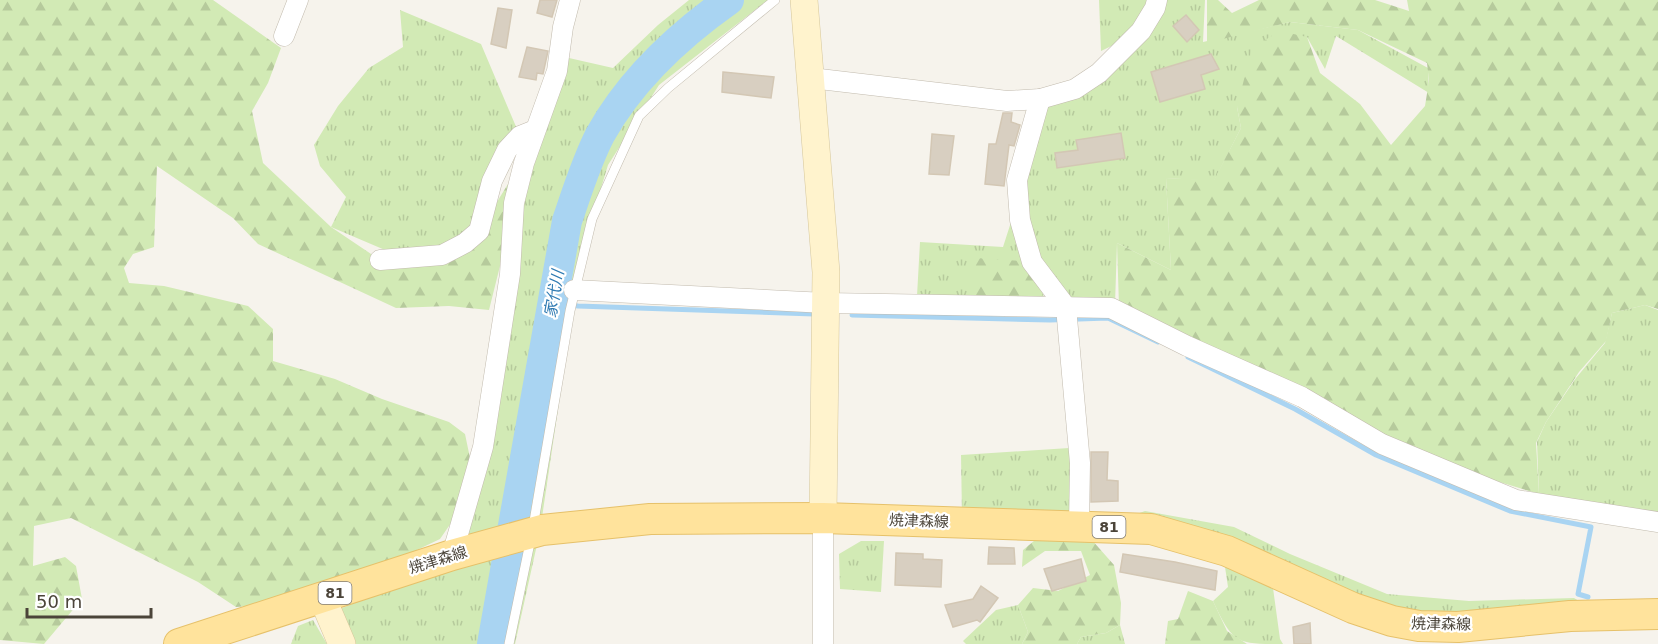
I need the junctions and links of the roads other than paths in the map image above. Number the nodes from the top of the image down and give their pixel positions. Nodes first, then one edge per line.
1 (298, 0) edge
2 (570, 0) edge
3 (775, 0) edge
4 (804, 0) edge
5 (1157, 0) edge
6 (284, 36) dead end
7 (811, 78) junction
8 (1040, 99) junction
9 (535, 130) junction
10 (380, 260) dead end
11 (573, 295) junction
12 (826, 303) junction
13 (1066, 310) junction
14 (823, 518) junction
15 (1658, 522) edge
16 (1079, 526) junction
17 (537, 531) junction
18 (452, 555) junction
19 (322, 597) junction
20 (1658, 614) edge
21 (1419, 626) junction
22 (179, 644) edge
23 (342, 644) edge
24 (509, 644) edge
25 (824, 644) edge
26 (1443, 644) edge

1 - 6 street
2 - 9 street
3 - 11 lane
4 - 7 street
5 - 8 street
7 - 8 street
7 - 12 street
8 - 13 street
9 - 10 street
9 - 18 street
11 - 12 street
11 - 17 lane
12 - 13 street
12 - 14 street
13 - 15 street
13 - 16 street
14 - 16 main road, 焼津森線 / 81
14 - 17 main road, 焼津森線 / 81
14 - 25 street
16 - 21 main road, 焼津森線 / 81
17 - 18 main road, 焼津森線 / 81
17 - 24 lane
18 - 19 main road, 焼津森線 / 81
19 - 22 main road, 焼津森線 / 81
19 - 23 street
20 - 21 main road, 焼津森線 / 81
21 - 26 street

